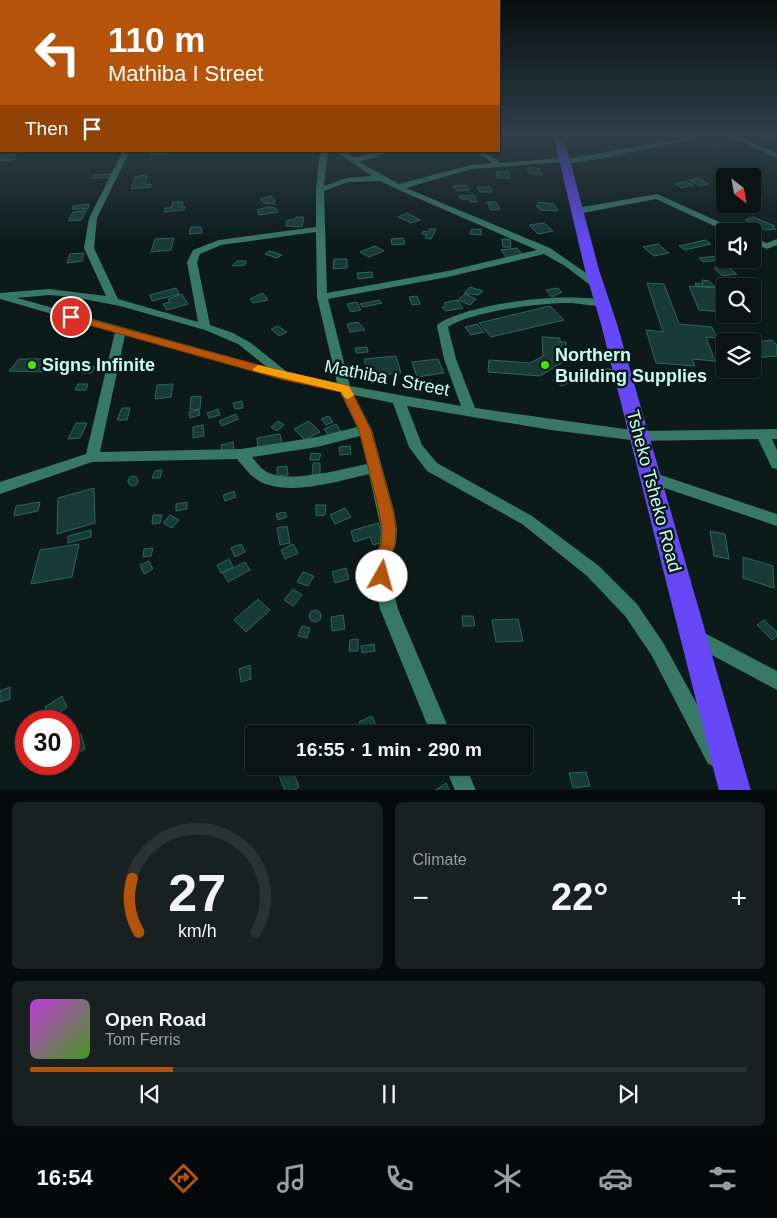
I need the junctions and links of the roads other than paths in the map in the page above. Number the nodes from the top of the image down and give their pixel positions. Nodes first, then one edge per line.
1 (117, 171) edge
2 (322, 171) edge
3 (371, 171) edge
4 (454, 171) edge
5 (567, 171) edge
6 (384, 178) junction
7 (399, 187) junction
8 (320, 190) junction
9 (577, 211) junction
10 (716, 224) edge
11 (320, 229) junction
12 (777, 242) edge
13 (761, 244) edge
14 (767, 246) junction
15 (547, 250) junction
16 (777, 250) edge
17 (600, 294) junction
18 (2, 297) edge
19 (322, 297) junction
20 (114, 302) junction
21 (205, 327) junction
22 (120, 332) junction
23 (284, 376) junction
24 (345, 389) junction
25 (398, 400) junction
26 (470, 412) junction
27 (365, 430) junction
28 (770, 435) edge
29 (638, 436) junction
30 (241, 454) junction
31 (92, 457) junction
32 (777, 464) edge
33 (374, 468) junction
34 (649, 477) junction
35 (0, 488) edge
36 (777, 520) edge
37 (693, 636) junction
38 (777, 681) edge
39 (437, 725) edge
40 (460, 775) edge
41 (466, 790) edge
42 (734, 790) edge

1 - 20 street
2 - 8 street
3 - 6 street
4 - 7 street
5 - 9 highway, Tsheko Tsheko Road
6 - 7 street
6 - 8 street
7 - 15 street
8 - 11 street
9 - 10 street
9 - 17 highway, Tsheko Tsheko Road
11 - 19 street
11 - 21 street
12 - 14 street
13 - 14 street
14 - 16 street
15 - 17 street
15 - 19 street
17 - 26 street
17 - 29 highway, Tsheko Tsheko Road
18 - 20 street
18 - 22 street, Mathiba I Street
19 - 24 street
20 - 21 street
21 - 23 street
22 - 23 street, Mathiba I Street
22 - 31 street
23 - 24 street, Mathiba I Street
24 - 25 street, Mathiba I Street
24 - 27 street
25 - 26 street, Mathiba I Street
25 - 42 street
26 - 29 street, Mathiba I Street
27 - 30 street
27 - 33 street
28 - 29 street, Mathiba I Street
28 - 32 street
29 - 34 highway, Tsheko Tsheko Road
30 - 31 street
30 - 33 street
31 - 35 street
33 - 39 street
34 - 36 street
34 - 37 highway, Tsheko Tsheko Road
37 - 38 street
37 - 42 highway, Tsheko Tsheko Road
40 - 41 street

